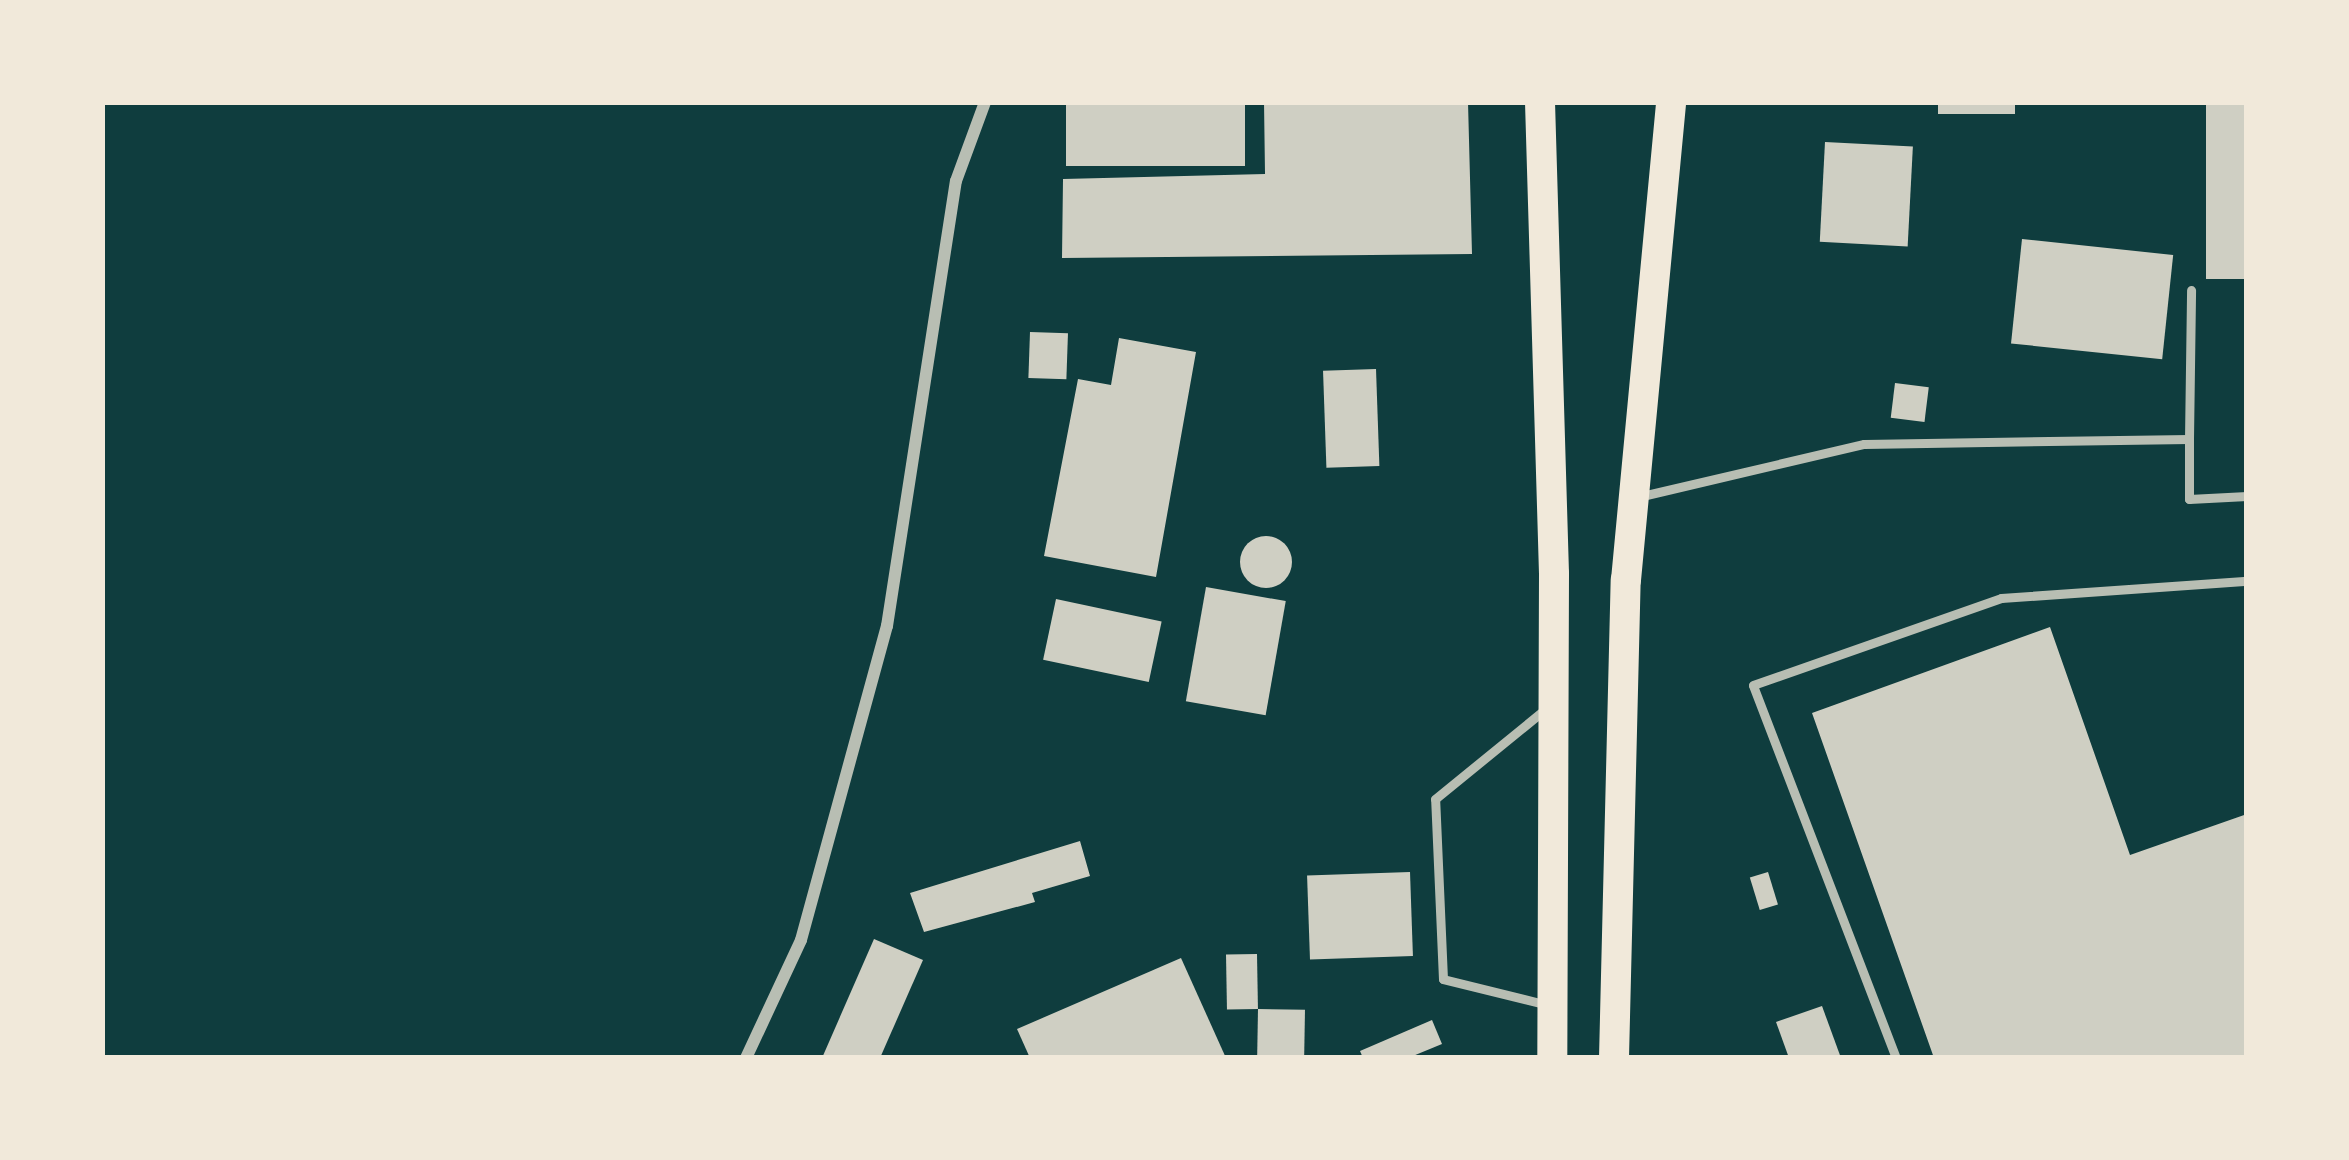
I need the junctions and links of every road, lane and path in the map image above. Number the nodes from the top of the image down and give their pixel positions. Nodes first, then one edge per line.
1 (986, 102) edge
2 (1540, 102) edge
3 (1671, 102) edge
4 (2191, 290) dead end
5 (2189, 439) junction
6 (2247, 496) edge
7 (1637, 497) junction
8 (2247, 581) edge
9 (1552, 704) junction
10 (1554, 1006) junction
11 (746, 1058) edge
12 (1552, 1058) edge
13 (1615, 1058) edge
14 (1896, 1058) edge

1 - 11 street
2 - 9 main road
3 - 7 main road
4 - 5 lane
5 - 6 lane
5 - 7 lane
7 - 13 main road
8 - 14 lane
9 - 10 main road
9 - 10 lane
10 - 12 main road

